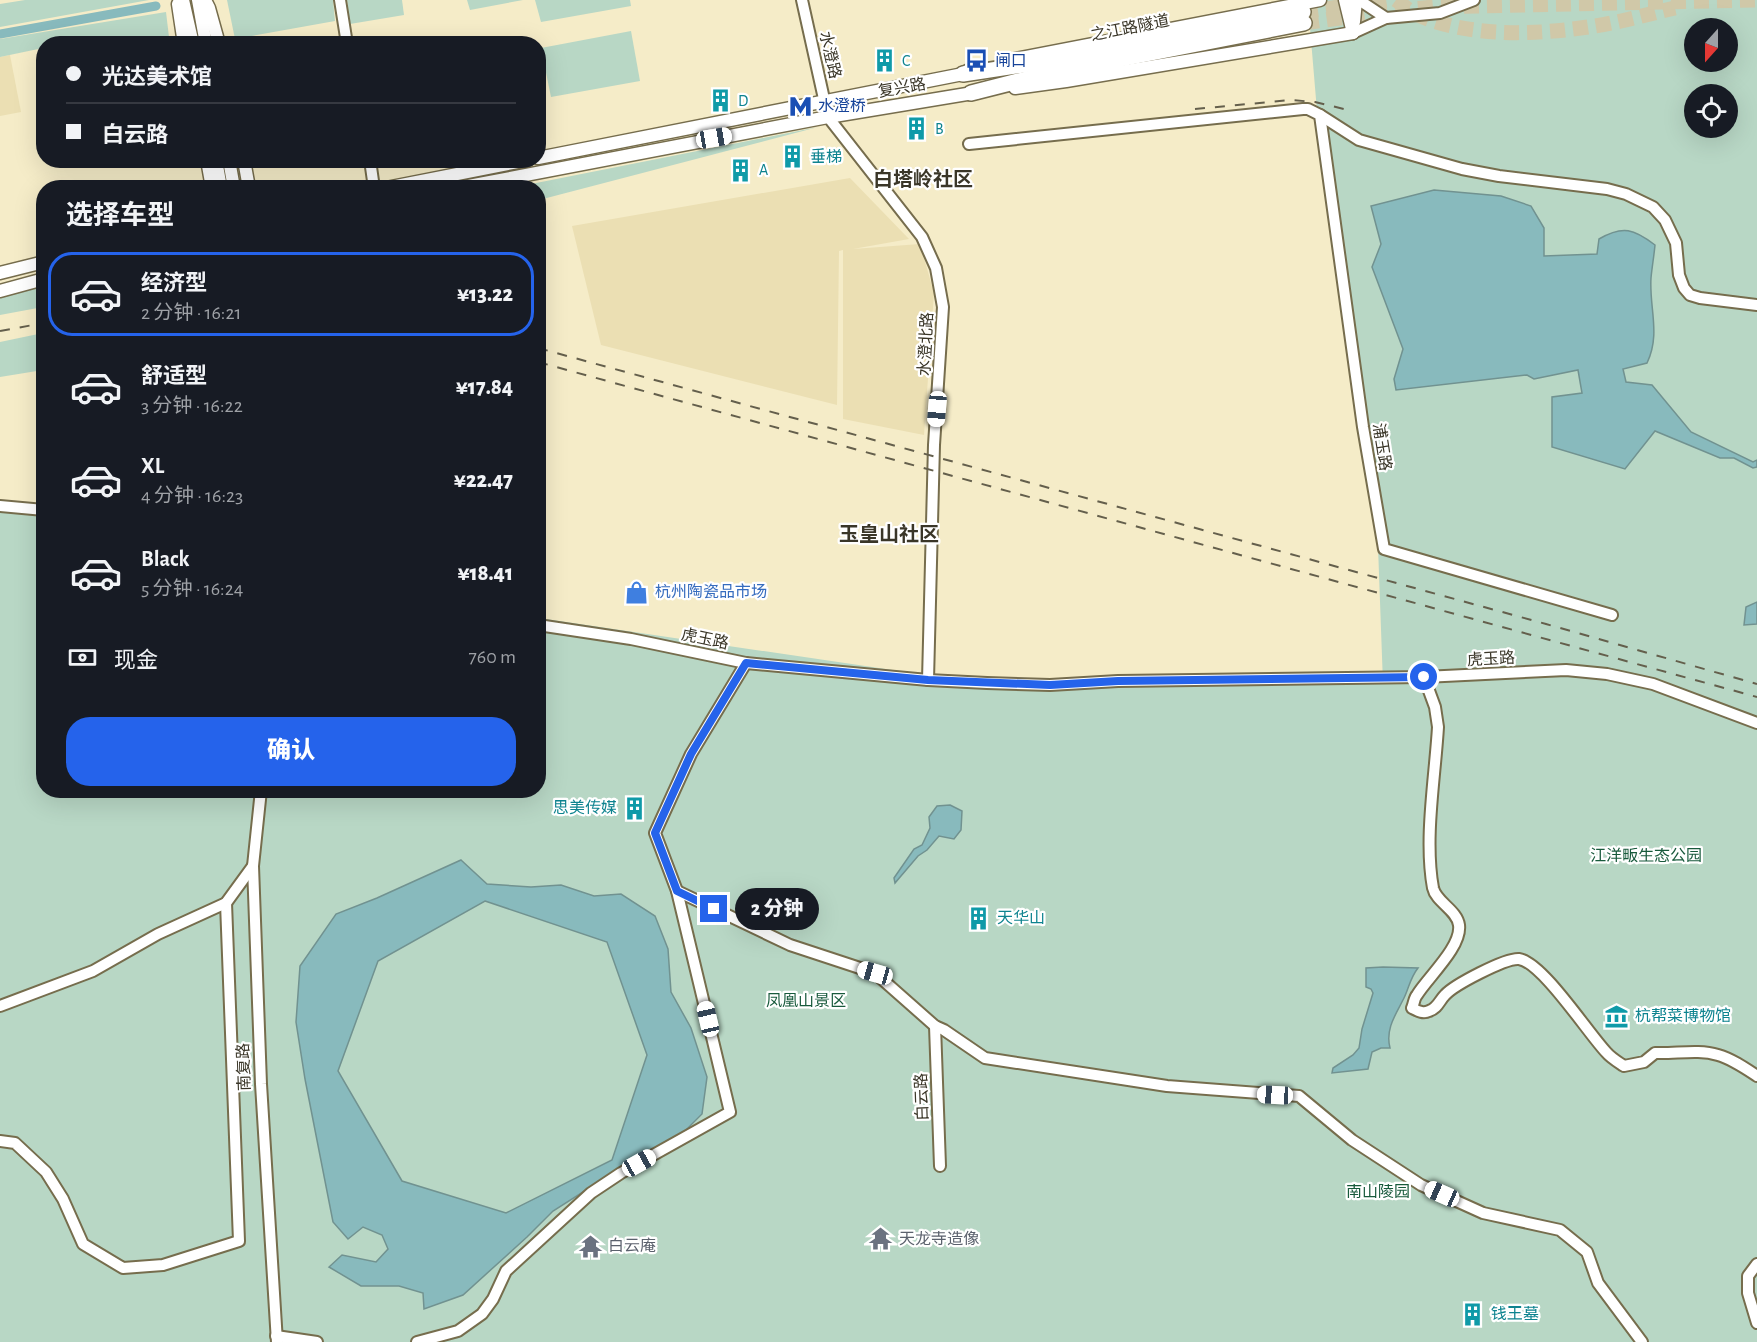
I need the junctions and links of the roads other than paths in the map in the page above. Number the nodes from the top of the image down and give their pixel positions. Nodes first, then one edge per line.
1 (178, 0) edge
2 (183, 0) edge
3 (198, 0) edge
4 (205, 0) edge
5 (340, 0) edge
6 (802, 0) edge
7 (1320, 0) edge
8 (1345, 0) edge
9 (1357, 0) edge
10 (1474, 0) edge
11 (1386, 18) junction
12 (1353, 33) junction
13 (183, 36) edge
14 (191, 36) edge
15 (205, 36) edge
16 (217, 36) edge
17 (346, 36) edge
18 (963, 74) junction
19 (971, 93) junction
20 (825, 100) junction
21 (1320, 115) junction
22 (828, 117) junction
23 (969, 144) dead end
24 (546, 157) edge
25 (487, 168) edge
26 (427, 180) edge
27 (497, 180) edge
28 (36, 264) edge
29 (0, 273) edge
30 (36, 281) edge
31 (0, 291) edge
32 (1757, 305) edge
33 (0, 506) edge
34 (36, 509) edge
35 (1612, 615) dead end
36 (546, 626) edge
37 (746, 663) junction
38 (1424, 677) junction
39 (928, 680) junction
40 (1757, 723) edge
41 (260, 798) edge
42 (253, 866) junction
43 (677, 891) junction
44 (226, 903) junction
45 (0, 1006) edge
46 (935, 1026) junction
47 (1757, 1076) edge
48 (0, 1141) edge
49 (940, 1166) dead end
50 (1757, 1264) edge
51 (1757, 1323) edge
52 (276, 1339) edge
53 (317, 1342) edge
54 (417, 1342) edge
55 (1642, 1342) edge

1 - 13 main road
2 - 14 main road
3 - 15 main road
4 - 16 main road
5 - 17 street
6 - 20 street, 水澄路
7 - 18 main road, 复兴路
8 - 12 main road
9 - 11 street
9 - 12 main road
10 - 11 street
11 - 12 street
12 - 19 main road, 复兴路
18 - 19 highway, 之江路隧道
18 - 20 main road, 复兴路
19 - 22 main road, 复兴路
20 - 22 street, 水澄路
20 - 24 main road, 复兴路
21 - 23 street
21 - 32 street
21 - 35 street, 浦玉路
22 - 27 main road, 复兴路
22 - 39 street, 水澄北路
25 - 26 main road
28 - 29 main road
30 - 31 main road
33 - 34 street
36 - 37 street, 虎玉路
37 - 39 street, 虎玉路
37 - 43 street
38 - 39 street, 虎玉路
38 - 40 street, 虎玉路
38 - 47 street
41 - 42 street, 南复路
42 - 44 street
42 - 52 street, 南复路
43 - 46 street
43 - 54 street
44 - 45 street
44 - 48 street
46 - 49 street, 白云路
46 - 55 street
50 - 51 street
52 - 53 street

